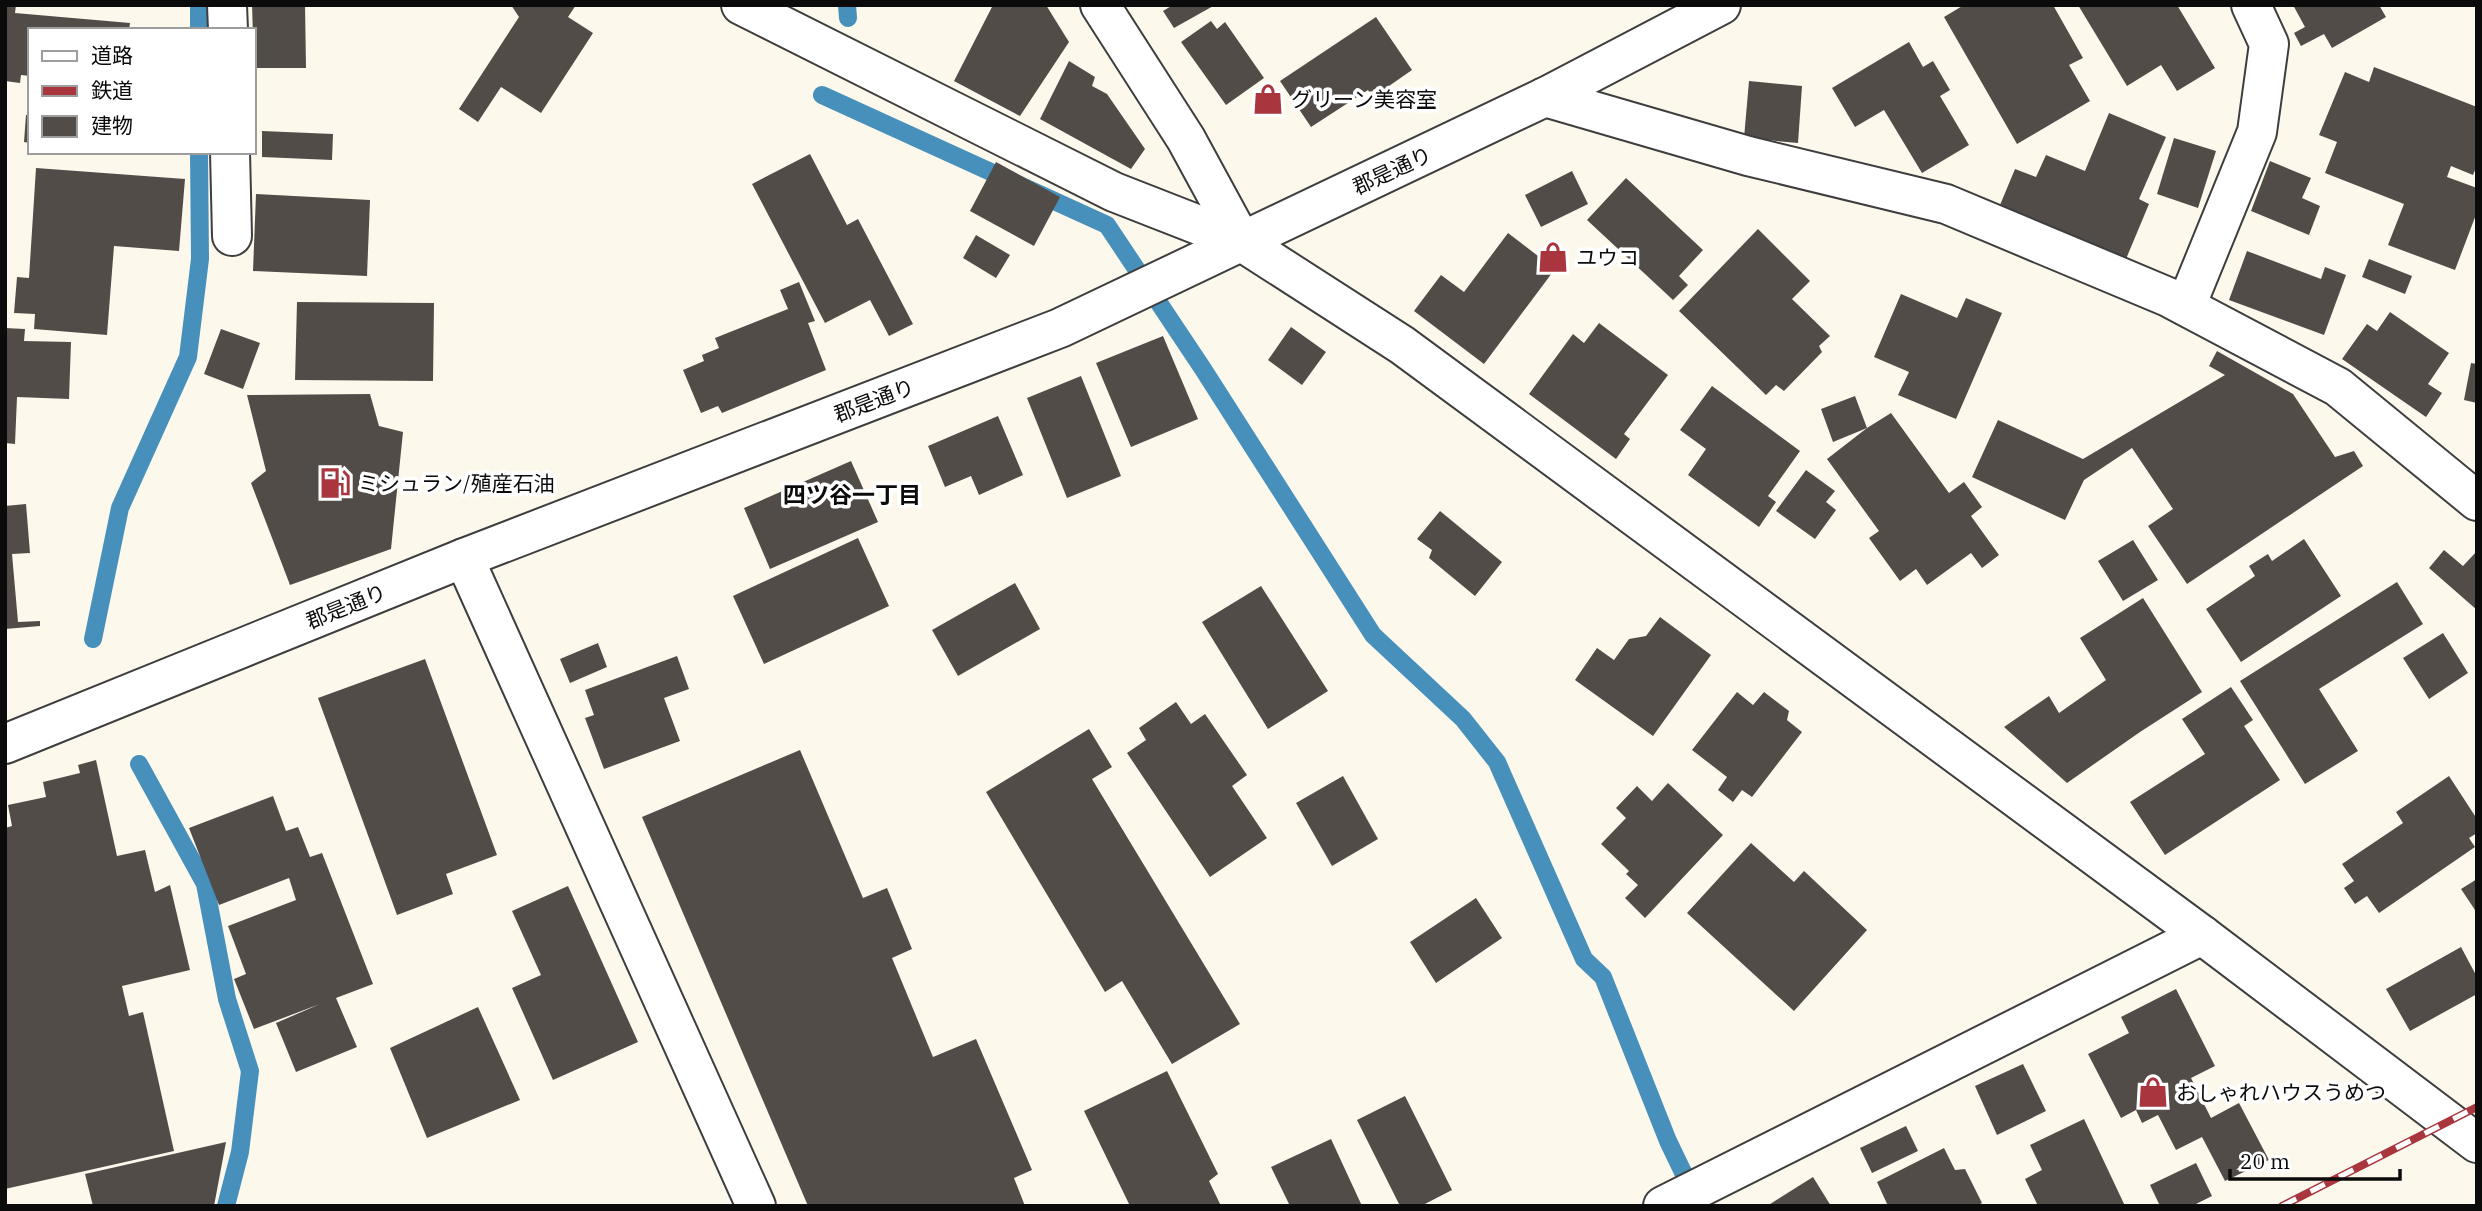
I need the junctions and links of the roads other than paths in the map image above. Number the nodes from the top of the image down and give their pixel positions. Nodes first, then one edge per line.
1 (227, 5) edge
2 (741, 5) edge
3 (1100, 5) edge
4 (1721, 5) edge
5 (2251, 5) edge
6 (228, 28) edge
7 (1545, 97) junction
8 (230, 154) edge
9 (232, 236) dead end
10 (1242, 242) junction
11 (2186, 306) junction
12 (2477, 501) edge
13 (464, 558) junction
14 (5, 744) edge
15 (2202, 935) junction
16 (2477, 1143) edge
17 (756, 1206) edge
18 (1663, 1206) edge

1 - 6 street
2 - 10 street
3 - 10 street
4 - 7 street, 郡是通り
5 - 11 street
7 - 10 street, 郡是通り
7 - 11 street
8 - 9 street
10 - 13 street, 郡是通り
10 - 15 street
11 - 12 street
13 - 14 street, 郡是通り
13 - 17 street
15 - 16 street
15 - 18 street

